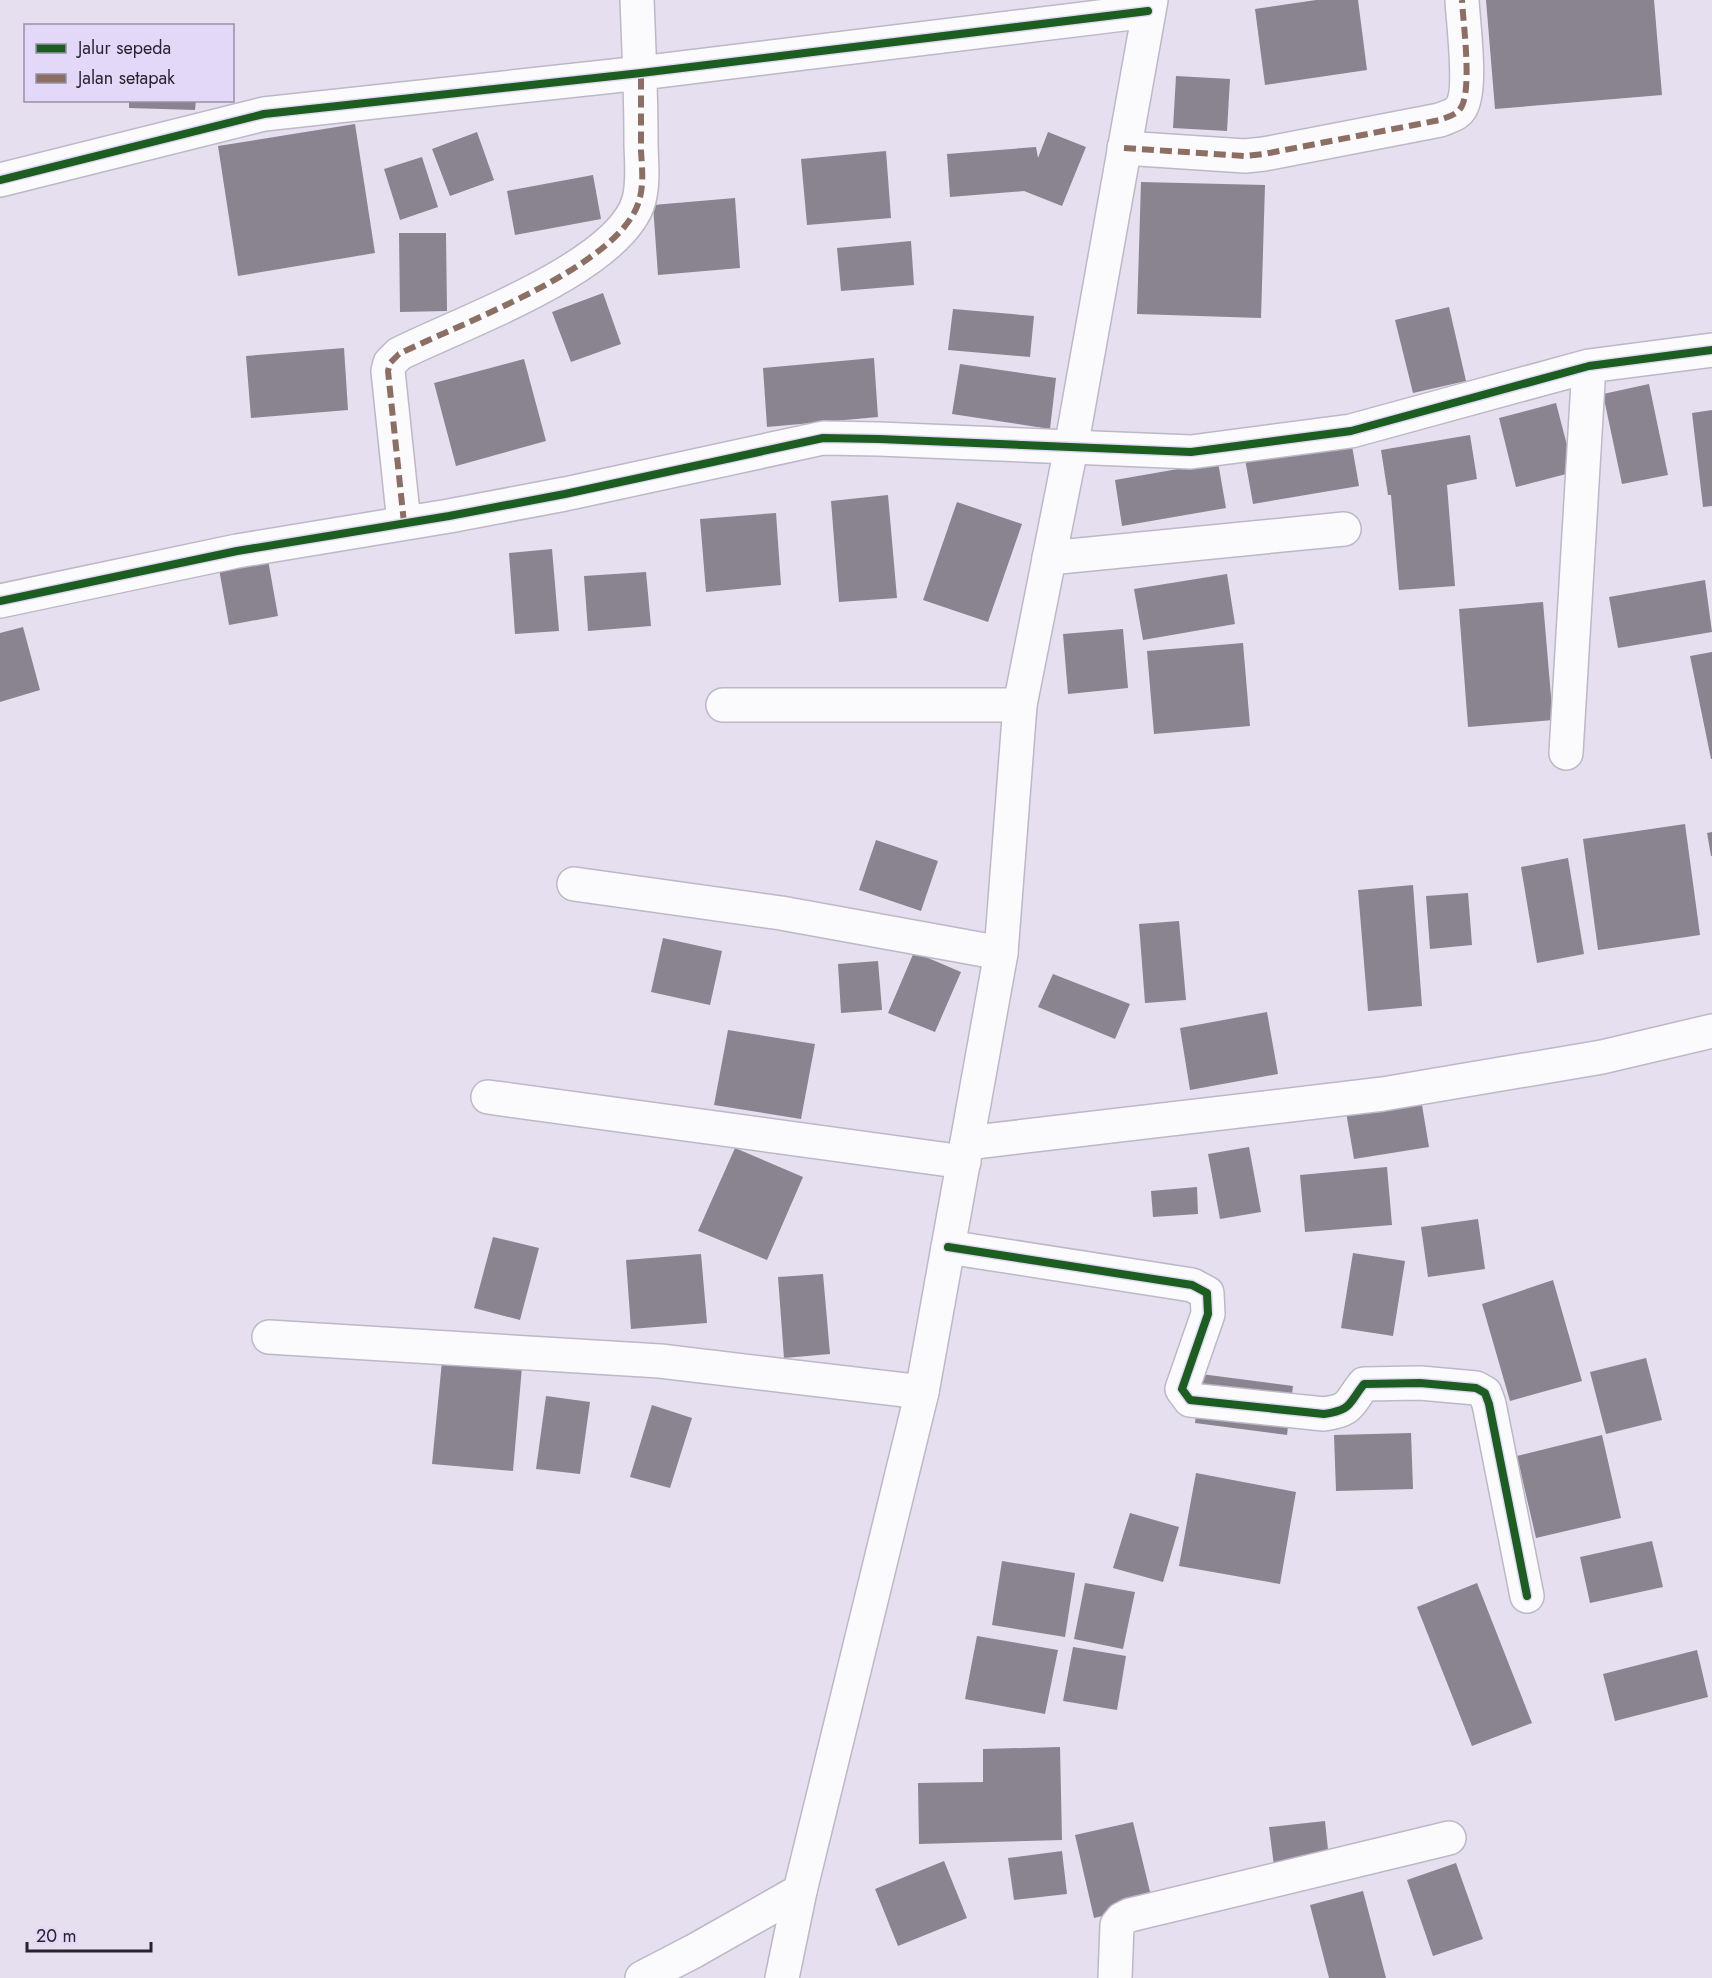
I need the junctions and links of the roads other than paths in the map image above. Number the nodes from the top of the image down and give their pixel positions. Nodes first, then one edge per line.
1 (637, 0) edge
2 (1462, 0) edge
3 (1150, 5) edge
4 (641, 74) junction
5 (1124, 148) junction
6 (0, 180) edge
7 (1712, 350) edge
8 (1589, 366) junction
9 (1071, 448) junction
10 (404, 523) junction
11 (1344, 529) dead end
12 (1049, 558) junction
13 (0, 602) edge
14 (723, 705) dead end
15 (1020, 705) junction
16 (1566, 753) dead end
17 (574, 884) dead end
18 (1001, 953) junction
19 (1712, 1031) edge
20 (488, 1097) dead end
21 (965, 1153) junction
22 (948, 1247) junction
23 (269, 1337) dead end
24 (922, 1392) junction
25 (1527, 1596) dead end
26 (1449, 1838) dead end
27 (800, 1891) junction
28 (642, 1978) edge
29 (782, 1978) edge
30 (1115, 1978) edge

1 - 4 street
2 - 5 street
3 - 4 street
3 - 5 street
4 - 6 street
4 - 10 street
5 - 9 street
7 - 8 street
8 - 9 street
8 - 16 street
9 - 10 street
9 - 12 street
10 - 13 street
11 - 12 street
12 - 15 street
14 - 15 street
15 - 18 street
17 - 18 street
18 - 21 street
19 - 21 street
20 - 21 street
21 - 22 street
22 - 24 street
22 - 25 street
23 - 24 street
24 - 27 street
26 - 30 street
27 - 28 street
27 - 29 street

